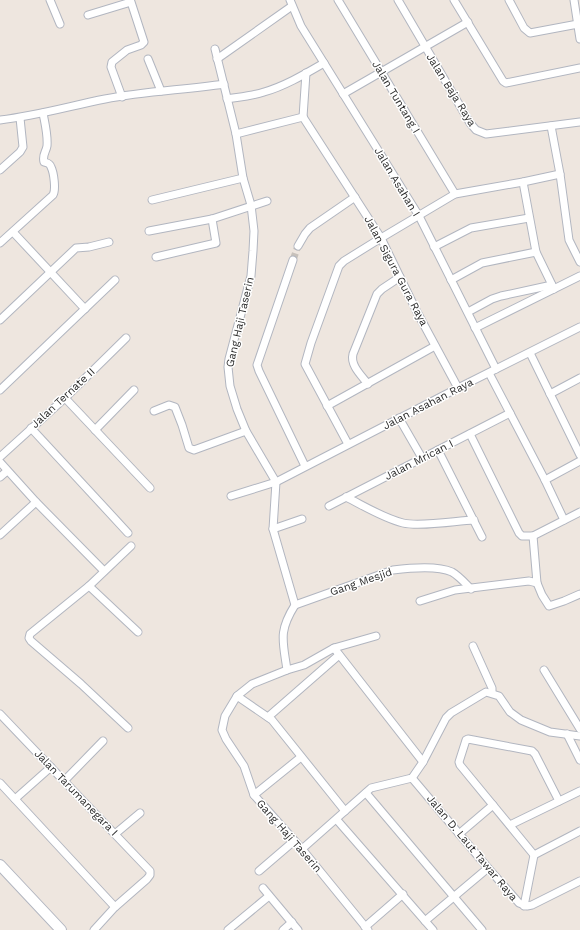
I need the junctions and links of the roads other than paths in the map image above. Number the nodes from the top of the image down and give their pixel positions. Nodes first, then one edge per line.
1 (50, 0) edge
2 (338, 0) edge
3 (398, 0) edge
4 (454, 0) edge
5 (509, 0) edge
6 (574, 0) edge
7 (291, 3) edge
8 (88, 15) dead end
9 (468, 22) junction
10 (60, 24) dead end
11 (578, 24) junction
12 (580, 39) edge
13 (425, 47) junction
14 (214, 49) dead end
15 (148, 59) dead end
16 (217, 59) junction
17 (324, 63) junction
18 (580, 68) edge
19 (381, 72) junction
20 (306, 74) junction
21 (224, 84) junction
22 (161, 91) junction
23 (343, 94) junction
24 (122, 96) junction
25 (227, 99) junction
26 (43, 113) junction
27 (303, 116) junction
28 (20, 118) junction
29 (0, 120) edge
30 (580, 122) edge
31 (551, 126) junction
32 (236, 134) junction
33 (0, 169) edge
34 (560, 174) junction
35 (243, 178) junction
36 (523, 182) junction
37 (455, 194) junction
38 (355, 197) junction
39 (152, 200) dead end
40 (267, 201) dead end
41 (251, 205) junction
42 (419, 216) junction
43 (529, 218) junction
44 (212, 219) junction
45 (149, 231) dead end
46 (13, 232) junction
47 (381, 238) junction
48 (109, 242) dead end
49 (0, 243) edge
50 (298, 246) tunnel mouth
51 (434, 247) junction
52 (536, 252) junction
53 (156, 257) dead end
54 (293, 260) tunnel mouth
55 (580, 262) edge
56 (51, 272) junction
57 (580, 276) edge
58 (400, 277) junction
59 (115, 280) dead end
60 (451, 280) junction
61 (553, 287) junction
62 (512, 293) junction
63 (517, 307) junction
64 (85, 309) junction
65 (468, 312) junction
66 (0, 320) edge
67 (580, 327) edge
68 (475, 328) junction
69 (126, 338) dead end
70 (435, 346) junction
71 (530, 353) junction
72 (496, 369) junction
73 (489, 373) junction
74 (580, 378) edge
75 (368, 384) junction
76 (458, 388) junction
77 (0, 390) edge
78 (134, 390) dead end
79 (550, 394) junction
80 (64, 398) junction
81 (327, 406) junction
82 (154, 411) dead end
83 (510, 413) junction
84 (399, 418) junction
85 (31, 428) junction
86 (95, 430) junction
87 (246, 431) junction
88 (470, 434) junction
89 (348, 444) junction
90 (438, 450) junction
91 (580, 455) edge
92 (0, 457) edge
93 (422, 458) junction
94 (580, 461) edge
95 (0, 462) edge
96 (305, 466) junction
97 (7, 471) junction
98 (0, 477) edge
99 (545, 480) junction
100 (276, 482) junction
101 (150, 488) dead end
102 (231, 496) dead end
103 (346, 497) junction
104 (36, 502) junction
105 (329, 506) dead end
106 (580, 512) edge
107 (302, 519) dead end
108 (474, 520) junction
109 (564, 520) junction
110 (273, 529) junction
111 (128, 533) dead end
112 (0, 535) edge
113 (533, 536) junction
114 (482, 537) dead end
115 (131, 546) dead end
116 (104, 571) junction
117 (537, 582) junction
118 (89, 586) junction
119 (471, 589) junction
120 (580, 594) edge
121 (420, 601) dead end
122 (294, 605) junction
123 (138, 632) dead end
124 (376, 636) dead end
125 (472, 646) dead end
126 (334, 648) junction
127 (339, 655) junction
128 (287, 670) junction
129 (544, 670) dead end
130 (492, 693) junction
131 (237, 696) junction
132 (0, 714) edge
133 (268, 716) junction
134 (128, 728) dead end
135 (580, 729) edge
136 (567, 734) junction
137 (580, 736) edge
138 (103, 740) dead end
139 (301, 757) junction
140 (580, 760) edge
141 (423, 762) junction
142 (51, 767) junction
143 (412, 778) junction
144 (64, 781) junction
145 (0, 783) edge
146 (580, 791) edge
147 (366, 793) junction
148 (254, 795) junction
149 (15, 799) junction
150 (559, 801) junction
151 (494, 805) junction
152 (345, 811) junction
153 (140, 813) dead end
154 (337, 820) dead end
155 (510, 825) junction
156 (580, 831) edge
157 (115, 834) junction
158 (459, 834) junction
159 (294, 841) junction
160 (302, 849) junction
161 (534, 855) junction
162 (0, 865) edge
163 (488, 868) junction
164 (259, 870) dead end
165 (580, 881) edge
166 (263, 888) dead end
167 (403, 894) junction
168 (270, 896) junction
169 (454, 896) junction
170 (524, 906) junction
171 (115, 907) junction
172 (425, 921) junction
173 (292, 922) junction
174 (366, 928) edge
175 (61, 930) edge
176 (94, 930) edge
177 (228, 930) edge
178 (283, 930) edge
179 (298, 930) edge
180 (433, 930) edge
181 (482, 930) edge

1 - 10 street
2 - 19 street, Jalan Tuntang I
3 - 13 street, Jalan Baja Raya
4 - 9 street
5 - 11 street
6 - 11 street
7 - 16 street
7 - 17 street, Jalan Asahan I
8 - 24 street
9 - 13 street
9 - 18 street
11 - 12 street
13 - 19 street
13 - 31 street, Jalan Baja Raya
14 - 16 street, Gang Haji Taserin
15 - 22 street
16 - 21 street, Gang Haji Taserin
17 - 20 street
17 - 23 street, Jalan Asahan I
19 - 23 street
19 - 37 street, Jalan Tuntang I
20 - 25 street
20 - 27 street
21 - 22 street
21 - 25 street, Gang Haji Taserin
22 - 24 street
23 - 42 street, Jalan Asahan I
24 - 26 street
25 - 32 street, Gang Haji Taserin
26 - 28 street
26 - 46 street
27 - 32 street
27 - 38 street, Jalan Sigura Gura Raya
28 - 29 street
28 - 33 street
30 - 31 street, Jalan Baja Raya
31 - 34 street
32 - 35 street, Gang Haji Taserin
34 - 36 street
34 - 55 street
35 - 39 street
35 - 41 street, Gang Haji Taserin
36 - 37 street
36 - 43 street
37 - 42 street
38 - 47 street, Jalan Sigura Gura Raya
38 - 50 street
40 - 41 street
41 - 44 street
41 - 87 street, Gang Haji Taserin
42 - 47 street
42 - 51 street, Jalan Asahan I
43 - 51 street
43 - 52 street
44 - 45 street
44 - 53 street
46 - 49 street
46 - 56 street
47 - 58 street, Jalan Sigura Gura Raya
47 - 81 street
48 - 56 street
51 - 60 street, Jalan Asahan I
52 - 60 street
52 - 61 street
54 - 96 street
56 - 64 street
56 - 66 street
57 - 61 street
58 - 70 street, Jalan Sigura Gura Raya
58 - 75 street
59 - 64 street
60 - 65 street, Jalan Asahan I
61 - 62 street
61 - 63 street
62 - 63 street
62 - 65 street
63 - 68 street
64 - 77 street
65 - 68 street, Jalan Asahan I
67 - 71 street, Jalan Asahan Raya
68 - 72 street, Jalan Asahan I
69 - 80 street, Jalan Ternate II
70 - 75 street
70 - 76 street, Jalan Sigura Gura Raya
71 - 72 street, Jalan Asahan Raya
71 - 79 street
72 - 73 street, Jalan Asahan Raya
73 - 76 street, Jalan Asahan Raya
73 - 83 street
74 - 79 street
75 - 81 street
76 - 84 street, Jalan Asahan Raya
78 - 86 street
79 - 91 street
80 - 85 street, Jalan Ternate II
80 - 86 street
81 - 89 street
82 - 87 street
83 - 88 street, Jalan Mrican I
83 - 99 street
84 - 89 street, Jalan Asahan Raya
84 - 93 street
85 - 92 street, Jalan Ternate II
85 - 111 street
86 - 101 street
87 - 100 street, Gang Haji Taserin
88 - 90 street, Jalan Mrican I
88 - 113 street
89 - 96 street, Jalan Asahan Raya
90 - 93 street, Jalan Mrican I
90 - 108 street
93 - 103 street, Jalan Mrican I
94 - 99 street
95 - 97 street
96 - 100 street, Jalan Asahan Raya
97 - 98 street
97 - 104 street
99 - 109 street
100 - 102 street, Jalan Asahan Raya
100 - 110 street
103 - 105 street, Jalan Mrican I
103 - 108 street
104 - 112 street
104 - 116 street
106 - 109 street
107 - 110 street
108 - 114 street
109 - 113 street
110 - 122 street
113 - 117 street
115 - 116 street
116 - 118 street
117 - 119 street
117 - 120 street
118 - 123 street
118 - 134 street
119 - 121 street
119 - 122 street, Gang Mesjid
122 - 128 street
124 - 126 street, Gang Haji Taserin
125 - 130 street
126 - 127 street
126 - 128 street, Gang Haji Taserin
127 - 133 street
127 - 141 street
128 - 131 street, Gang Haji Taserin
129 - 135 street
130 - 136 street
130 - 141 street
131 - 133 street
131 - 148 street, Gang Haji Taserin
132 - 142 street, Jalan Tarumanegara I
133 - 139 street
136 - 137 street
136 - 140 street
138 - 144 street
139 - 148 street
139 - 152 street
141 - 143 street
142 - 144 street, Jalan Tarumanegara I
142 - 149 street
143 - 147 street
143 - 158 street, Jalan D. Laut Tawar Raya
144 - 157 street, Jalan Tarumanegara I
145 - 149 street
146 - 150 street
147 - 152 street
147 - 169 street
148 - 159 street, Gang Haji Taserin
149 - 171 street
150 - 151 street
150 - 155 street
151 - 155 street
151 - 158 street
152 - 160 street
153 - 157 street
154 - 167 street
155 - 161 street
156 - 161 street
157 - 171 street, Jalan Tarumanegara I
158 - 163 street, Jalan D. Laut Tawar Raya
159 - 160 street, Gang Haji Taserin
159 - 164 street
160 - 174 street, Gang Haji Taserin
161 - 170 street
162 - 175 street
163 - 169 street
163 - 170 street, Jalan D. Laut Tawar Raya
165 - 170 street, Jalan D. Laut Tawar Raya
166 - 168 street
167 - 172 street
167 - 174 street
168 - 173 street
168 - 177 street
169 - 172 street
169 - 181 street
171 - 176 street
172 - 180 street
173 - 178 street
173 - 179 street

